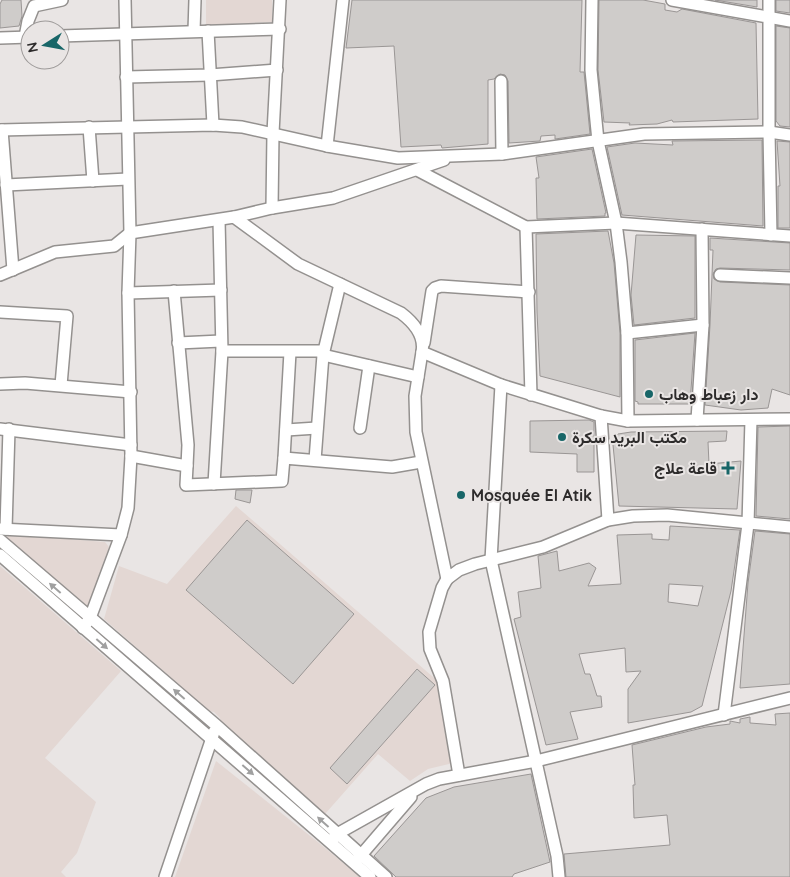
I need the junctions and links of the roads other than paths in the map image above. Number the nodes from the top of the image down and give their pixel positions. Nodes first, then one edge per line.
1 (62, 0) edge
2 (125, 0) edge
3 (195, 0) edge
4 (280, 0) edge
5 (343, 0) edge
6 (592, 0) edge
7 (672, 0) edge
8 (769, 0) edge
9 (685, 2) edge
10 (35, 3) edge
11 (769, 17) junction
12 (28, 20) edge
13 (790, 21) edge
14 (280, 29) junction
15 (194, 31) junction
16 (208, 31) junction
17 (125, 33) junction
18 (70, 36) edge
19 (20, 37) edge
20 (0, 38) edge
21 (277, 70) junction
22 (210, 75) junction
23 (126, 77) junction
24 (501, 81) dead end
25 (213, 125) junction
26 (89, 127) junction
27 (126, 127) junction
28 (1, 130) edge
29 (769, 132) junction
30 (273, 133) junction
31 (790, 135) edge
32 (598, 140) junction
33 (327, 146) junction
34 (502, 154) junction
35 (457, 156) junction
36 (417, 170) junction
37 (128, 180) junction
38 (93, 181) junction
39 (6, 185) junction
40 (272, 208) junction
41 (234, 217) junction
42 (219, 220) junction
43 (616, 222) junction
44 (526, 227) junction
45 (702, 229) junction
46 (130, 233) junction
47 (771, 235) junction
48 (790, 236) edge
49 (5, 237) edge
50 (13, 270) junction
51 (0, 275) edge
52 (720, 275) dead end
53 (790, 278) edge
54 (340, 284) junction
55 (221, 290) junction
56 (174, 291) junction
57 (528, 292) junction
58 (128, 293) junction
59 (0, 312) edge
60 (703, 325) junction
61 (627, 333) junction
62 (178, 343) junction
63 (222, 346) junction
64 (422, 350) junction
65 (290, 352) junction
66 (323, 353) junction
67 (369, 366) junction
68 (418, 377) junction
69 (0, 384) edge
70 (501, 385) junction
71 (61, 386) junction
72 (131, 392) junction
73 (530, 394) junction
74 (601, 416) junction
75 (790, 419) edge
76 (697, 420) junction
77 (751, 420) junction
78 (628, 421) junction
79 (317, 428) junction
80 (360, 428) dead end
81 (5, 429) edge
82 (286, 430) junction
83 (131, 450) junction
84 (284, 458) junction
85 (315, 460) junction
86 (421, 462) junction
87 (188, 466) junction
88 (214, 484) junction
89 (608, 520) junction
90 (748, 524) junction
91 (790, 527) edge
92 (3, 529) edge
93 (120, 535) junction
94 (0, 540) edge
95 (0, 554) edge
96 (491, 560) junction
97 (447, 579) junction
98 (90, 618) junction
99 (83, 628) junction
100 (790, 698) edge
101 (724, 715) junction
102 (216, 725) junction
103 (211, 738) junction
104 (536, 761) junction
105 (459, 775) junction
106 (417, 790) junction
107 (334, 838) junction
108 (358, 859) junction
109 (164, 877) edge
110 (370, 877) edge
111 (386, 877) edge
112 (560, 877) edge

1 - 10 street
2 - 17 street
3 - 15 street
4 - 14 street
5 - 33 street
6 - 32 street
7 - 9 street
8 - 11 street
9 - 11 street
10 - 12 street
11 - 13 street
11 - 29 street
14 - 16 street
14 - 21 street
15 - 16 street
15 - 17 street
16 - 22 street
17 - 18 street
17 - 23 street
19 - 20 street
21 - 22 street
21 - 30 street
22 - 23 street
22 - 25 street
23 - 27 street
24 - 34 street
25 - 27 street
25 - 30 street
26 - 27 street
26 - 28 street
26 - 38 street
27 - 37 street
28 - 39 street
29 - 31 street
29 - 32 street
29 - 47 street
30 - 33 street
30 - 40 street
32 - 34 street
32 - 43 street
33 - 35 street
34 - 35 street
35 - 36 street
36 - 40 street
36 - 44 street
37 - 38 street
37 - 46 street
38 - 39 street
39 - 49 street
40 - 41 street
41 - 42 street
41 - 54 street
42 - 46 street
42 - 55 street
43 - 44 street
43 - 45 street
43 - 61 street
44 - 57 street
45 - 47 street
45 - 60 street
46 - 50 street
46 - 58 street
47 - 48 street
49 - 50 street
50 - 51 street
52 - 53 street
54 - 64 street
54 - 66 street
55 - 56 street
55 - 63 street
56 - 58 street
56 - 62 street
57 - 64 street
57 - 73 street
58 - 72 street
59 - 71 street
60 - 61 street
60 - 76 street
61 - 78 street
62 - 63 street
62 - 87 street
63 - 65 street
63 - 88 street
64 - 68 street
64 - 70 street
65 - 66 street
65 - 82 street
66 - 67 street
66 - 79 street
67 - 68 street
67 - 80 street
68 - 86 street
69 - 71 street
70 - 73 street
70 - 96 street
71 - 72 street
72 - 83 street
73 - 74 street
74 - 78 street
74 - 89 street
75 - 77 street
76 - 77 street
76 - 78 street
77 - 90 street
79 - 82 street
79 - 85 street
81 - 83 street
81 - 92 street
82 - 84 street
83 - 87 street
83 - 93 street
84 - 85 street
84 - 88 street
85 - 86 street
86 - 97 street
87 - 88 street
89 - 90 street
89 - 96 street
90 - 91 street
90 - 101 street
92 - 93 street
93 - 98 street
98 -> 94 street
95 - 99 street
96 - 97 street
96 - 104 street
97 - 105 street
98 - 99 street
102 -> 98 street
99 -> 103 street
100 - 101 street
101 - 104 street
102 - 103 street
107 -> 102 street
103 -> 107 street
103 - 109 street
104 - 105 street
104 - 112 street
105 - 106 street
106 - 107 street
106 - 108 street
107 - 108 street
108 - 110 street
108 - 111 street

